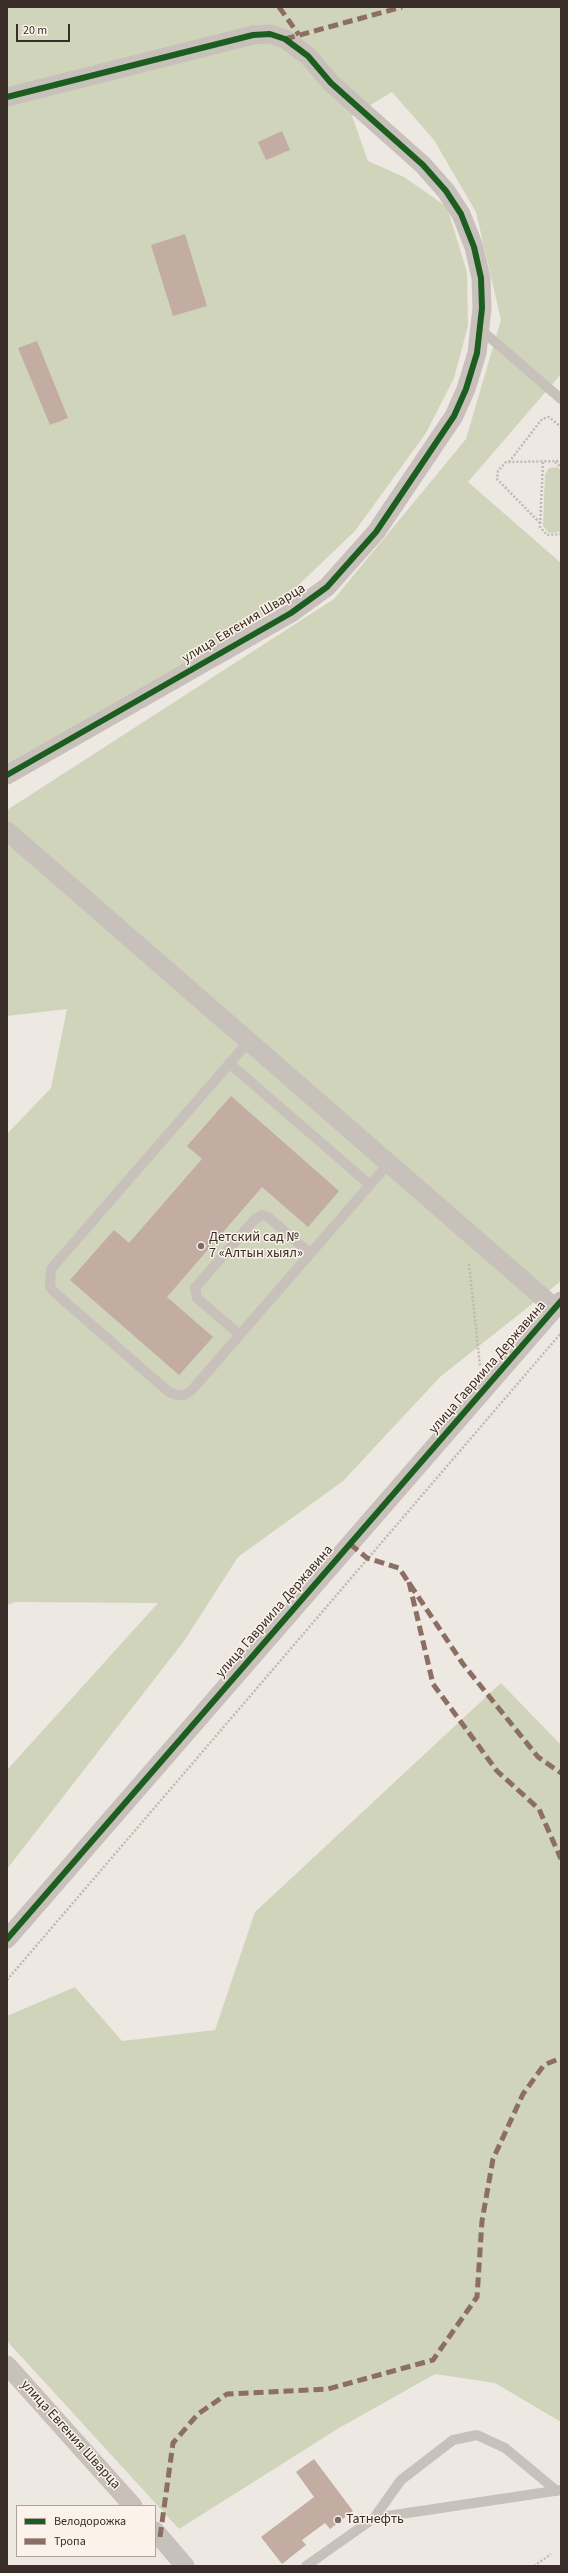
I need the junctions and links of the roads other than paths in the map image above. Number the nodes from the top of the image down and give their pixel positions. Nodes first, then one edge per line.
1 (7, 97) edge
2 (480, 329) junction
3 (561, 399) edge
4 (7, 775) edge
5 (7, 831) edge
6 (248, 1041) junction
7 (229, 1063) junction
8 (389, 1163) junction
9 (370, 1185) junction
10 (310, 1254) junction
11 (558, 1305) edge
12 (240, 1335) junction
13 (7, 1939) edge
14 (7, 2365) edge
15 (559, 2491) edge
16 (132, 2505) edge
17 (374, 2518) junction
18 (156, 2532) edge
19 (183, 2565) edge
20 (306, 2566) edge

1 - 2 street, улица Евгения Шварца
2 - 3 lane
2 - 4 street, улица Евгения Шварца
5 - 6 street
6 - 7 lane
6 - 8 street
7 - 9 lane
7 - 12 lane
8 - 9 lane
8 - 11 street
9 - 10 lane
10 - 12 lane
10 - 12 lane
11 - 13 street, улица Гавриила Державина
14 - 16 street, улица Евгения Шварца
15 - 17 lane
15 - 17 lane
17 - 20 lane
18 - 19 street

